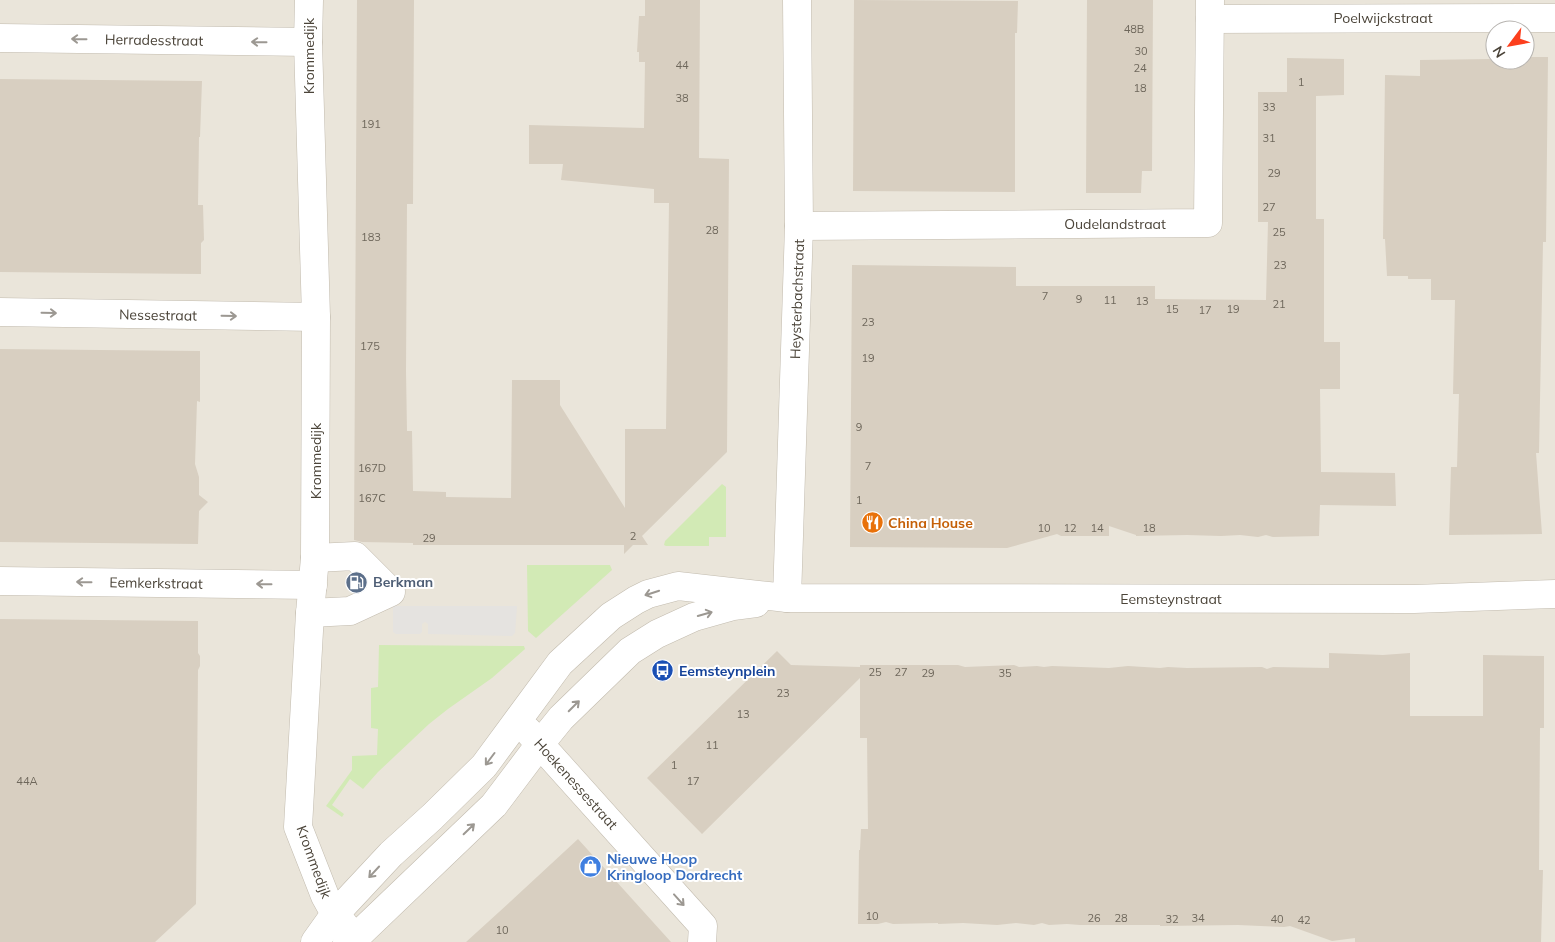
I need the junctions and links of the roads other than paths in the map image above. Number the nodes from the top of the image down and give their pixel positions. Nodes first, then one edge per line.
1 (309, 0) edge
2 (797, 0) edge
3 (1210, 10) edge
4 (1555, 18) edge
5 (0, 38) edge
6 (308, 42) junction
7 (799, 226) junction
8 (0, 312) edge
9 (316, 317) junction
10 (315, 558) junction
11 (0, 581) edge
12 (313, 585) junction
13 (1555, 594) edge
14 (787, 598) junction
15 (310, 613) junction
16 (519, 720) junction
17 (540, 744) junction
18 (335, 914) junction
19 (351, 940) edge
20 (315, 942) edge
21 (702, 942) edge

1 - 6 street, Krommedijk
2 - 7 street, Heysterbachstraat
3 - 4 street, Poelwijckstraat
3 - 7 street, Oudelandstraat
6 -> 5 street, Herradesstraat
6 - 9 street, Krommedijk
7 - 14 street, Heysterbachstraat
8 -> 9 street, Nessestraat
9 - 10 street, Krommedijk
10 - 12 street, Krommedijk
10 - 15 street
12 -> 11 street, Eemkerkstraat
12 - 15 street, Krommedijk
13 - 14 street, Eemsteynstraat
14 -> 16 street
17 -> 14 street
15 - 18 street, Krommedijk
16 - 17 street, Hoekenessestraat
16 -> 18 street
19 -> 17 street
17 -> 21 street, Hoekenessestraat
18 - 19 street, Krommedijk
18 - 20 street, Krommedijk

